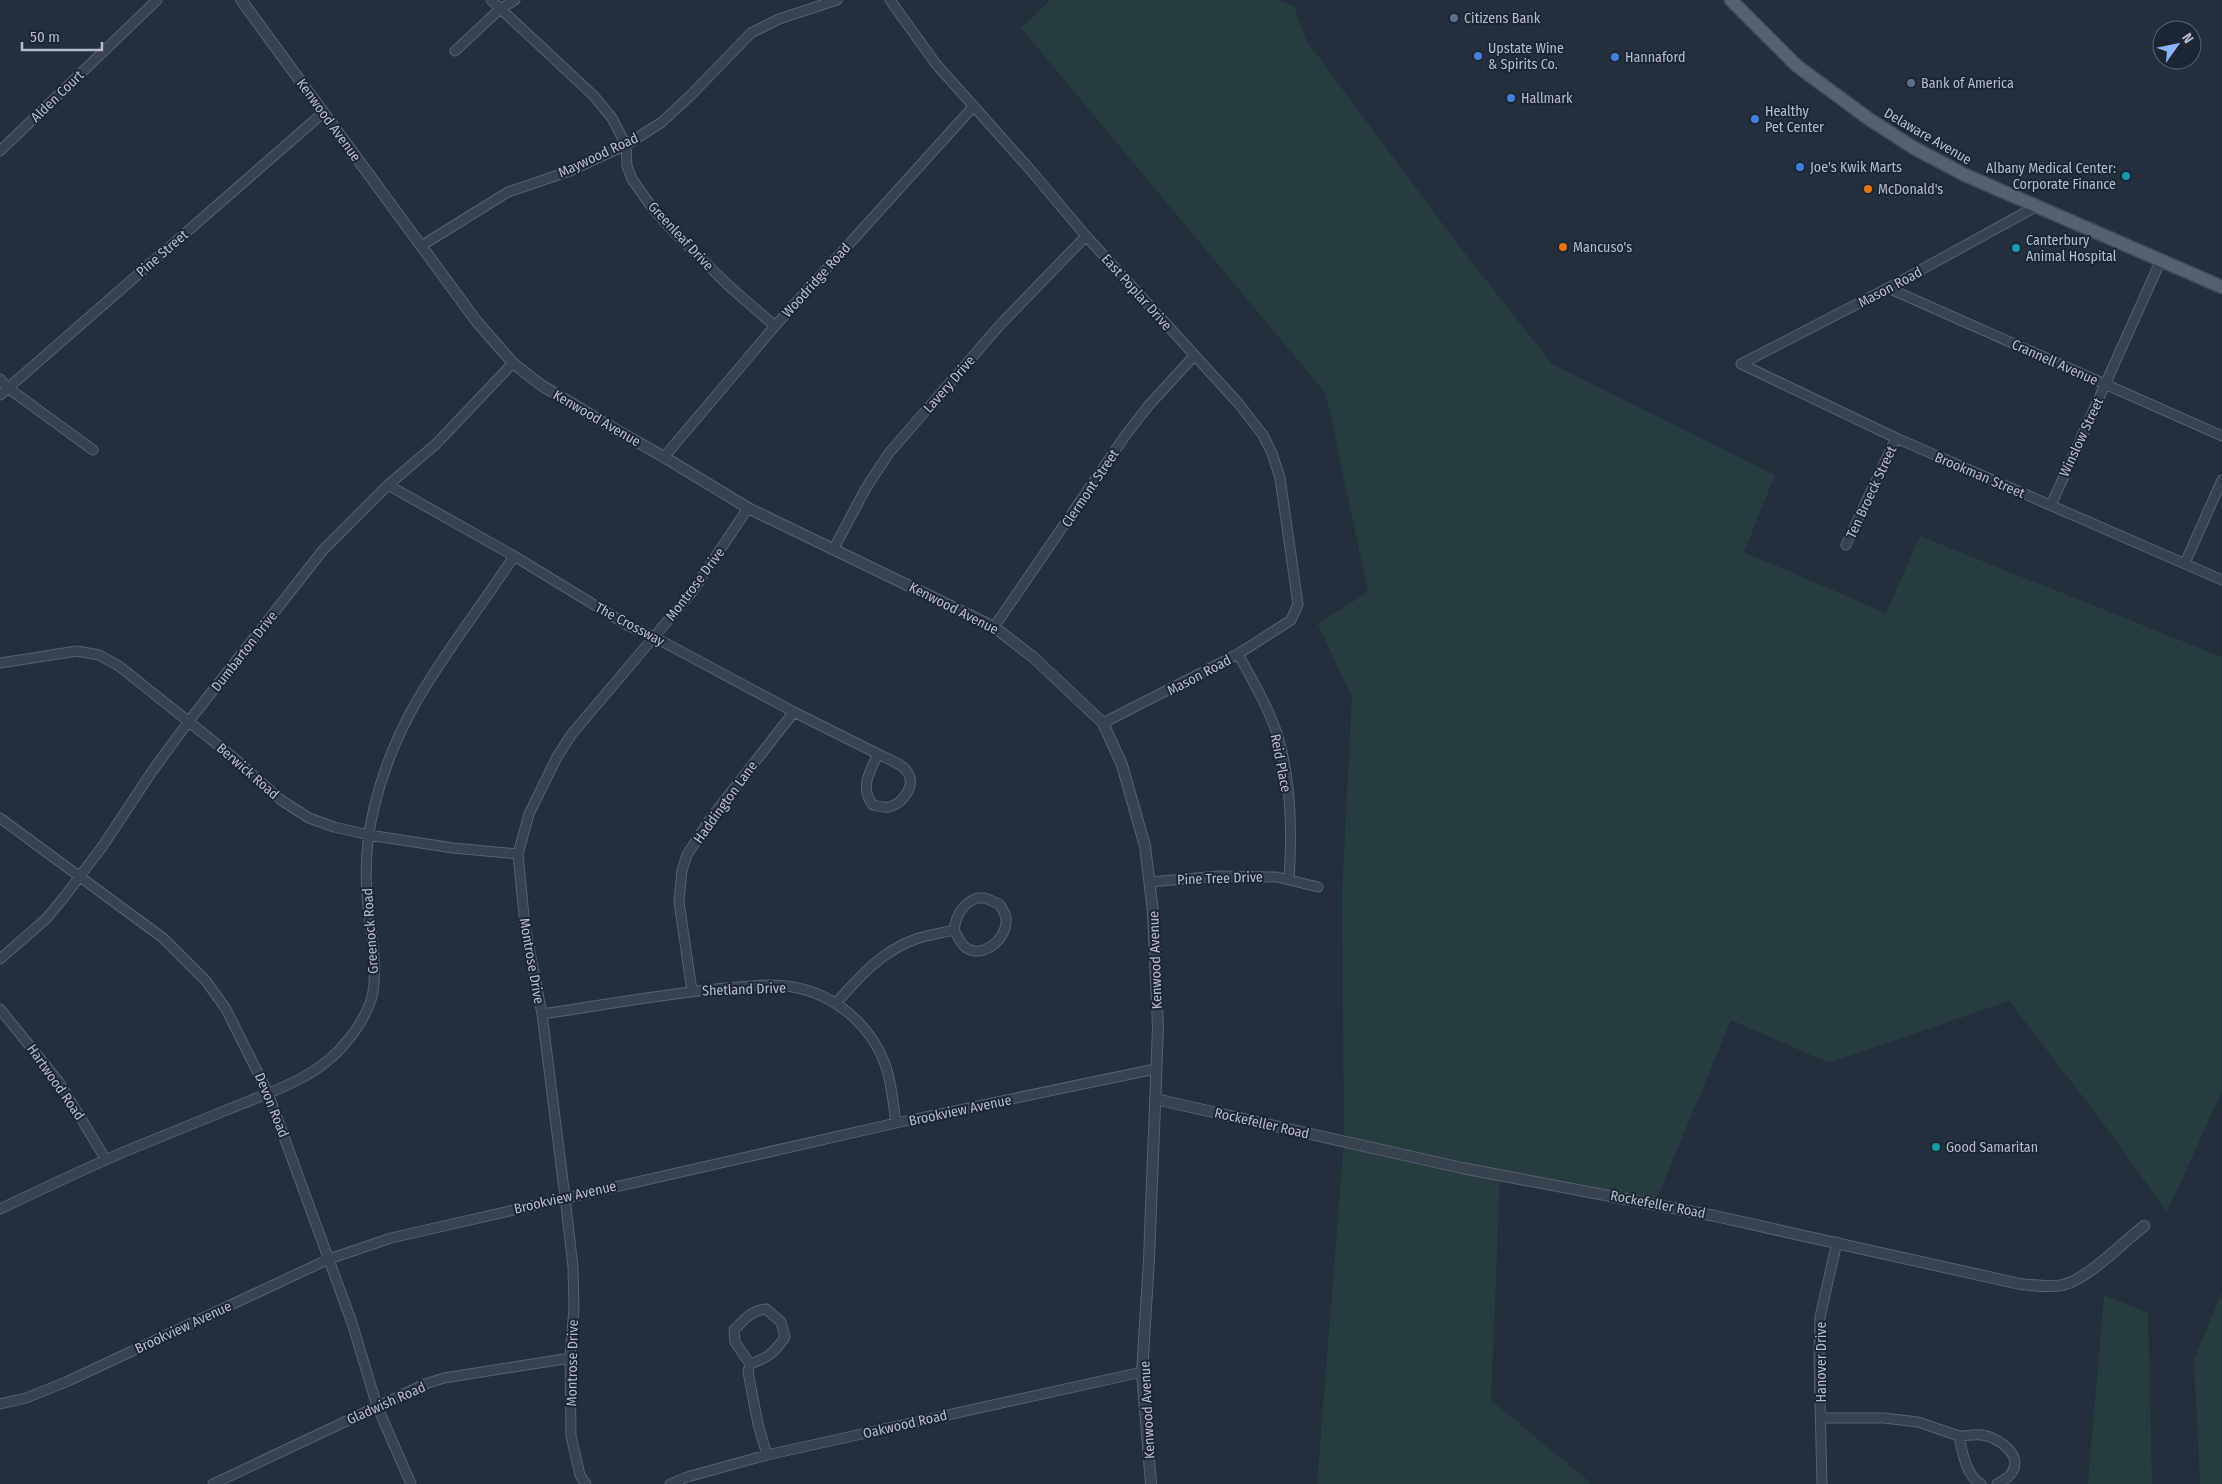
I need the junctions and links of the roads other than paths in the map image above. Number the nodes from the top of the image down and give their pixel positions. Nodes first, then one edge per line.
1 (157, 0) edge
2 (241, 0) edge
3 (491, 0) edge
4 (515, 0) edge
5 (837, 0) edge
6 (890, 0) edge
7 (1730, 0) edge
8 (500, 9) junction
9 (455, 51) dead end
10 (973, 107) junction
11 (324, 112) junction
12 (626, 145) junction
13 (0, 151) edge
14 (2037, 206) junction
15 (1086, 236) junction
16 (420, 246) junction
17 (2161, 260) junction
18 (2222, 287) edge
19 (1888, 288) junction
20 (775, 326) junction
21 (1194, 356) junction
22 (513, 363) junction
23 (1741, 364) joint
24 (0, 379) edge
25 (2106, 384) junction
26 (8, 388) junction
27 (0, 395) edge
28 (2222, 436) edge
29 (1896, 438) junction
30 (94, 450) dead end
31 (664, 457) junction
32 (2222, 480) edge
33 (388, 485) junction
34 (2051, 505) junction
35 (748, 508) junction
36 (1846, 545) dead end
37 (834, 548) junction
38 (514, 556) junction
39 (2185, 563) junction
40 (2222, 580) edge
41 (1292, 620) joint
42 (994, 627) junction
43 (654, 637) junction
44 (1238, 654) junction
45 (0, 663) edge
46 (794, 712) junction
47 (189, 721) junction
48 (1103, 723) junction
49 (878, 754) junction
50 (0, 818) edge
51 (369, 836) junction
52 (518, 854) junction
53 (80, 877) junction
54 (1289, 880) junction
55 (1150, 882) junction
56 (1318, 887) dead end
57 (954, 930) junction
58 (0, 959) edge
59 (692, 991) junction
60 (836, 1003) junction
61 (0, 1009) edge
62 (542, 1014) junction
63 (1155, 1069) junction
64 (268, 1093) junction
65 (1155, 1099) junction
66 (896, 1123) junction
67 (106, 1160) junction
68 (565, 1197) junction
69 (0, 1209) edge
70 (2144, 1226) dead end
71 (1837, 1242) junction
72 (329, 1259) junction
73 (570, 1358) junction
74 (750, 1364) junction
75 (1142, 1372) junction
76 (0, 1404) edge
77 (377, 1406) junction
78 (1821, 1418) junction
79 (1959, 1436) junction
80 (767, 1455) junction
81 (213, 1484) edge
82 (411, 1484) edge
83 (586, 1484) edge
84 (670, 1484) edge
85 (1152, 1484) edge
86 (1822, 1484) edge
87 (1981, 1484) edge
88 (1997, 1484) edge

1 - 13 street, Alden Court
2 - 11 street, Kenwood Avenue
3 - 8 street, Greenleaf Drive
4 - 8 street
5 - 12 street, Maywood Road
6 - 10 street, East Poplar Drive
7 - 14 main road, Delaware Avenue
8 - 9 street
8 - 12 street, Greenleaf Drive
10 - 15 street, East Poplar Drive
10 - 20 street, Woodridge Road
11 - 16 street, Kenwood Avenue
11 - 26 street, Pine Street
12 - 16 street, Maywood Road
12 - 20 street, Greenleaf Drive
14 - 17 main road, Delaware Avenue
14 - 19 street, Mason Road
15 - 21 street, East Poplar Drive
15 - 37 street, Lavery Drive
16 - 22 street, Kenwood Avenue
17 - 18 main road, Delaware Avenue
17 - 25 street, Winslow Street
19 - 23 street, Mason Road
19 - 25 street, Crannell Avenue
20 - 31 street, Woodridge Road
21 - 41 street, East Poplar Drive
21 - 42 street, Clermont Street
22 - 31 street, Kenwood Avenue
22 - 33 street, Dumbarton Drive
23 - 29 street, Brookman Street
24 - 26 street
25 - 28 street, Crannell Avenue
25 - 34 street, Winslow Street
26 - 27 street, Pine Street
26 - 30 street
29 - 34 street, Brookman Street
29 - 36 street, Ten Broeck Street
31 - 35 street, Kenwood Avenue
32 - 39 street
33 - 38 street, The Crossway
33 - 47 street, Dumbarton Drive
34 - 39 street, Brookman Street
35 - 37 street, Kenwood Avenue
35 - 43 street, Montrose Drive
37 - 42 street, Kenwood Avenue
38 - 43 street, The Crossway
38 - 51 street, Greenock Road
39 - 40 street, Brookman Street
41 - 44 street, Mason Road
42 - 48 street, Kenwood Avenue
43 - 46 street, The Crossway
43 - 52 street, Montrose Drive
44 - 48 street, Mason Road
44 - 54 street, Reid Place
45 - 47 street, Berwick Road
46 - 49 street, The Crossway
46 - 59 street, Haddington Lane
47 - 51 street, Berwick Road
47 - 53 street, Dumbarton Drive
48 - 55 street, Kenwood Avenue
49 - 49 street, The Crossway
50 - 53 street, Devon Road
51 - 52 street, Berwick Road
51 - 64 street, Greenock Road
52 - 62 street, Montrose Drive
53 - 58 street, Dumbarton Drive
53 - 64 street, Devon Road
54 - 55 street, Pine Tree Drive
54 - 56 street, Pine Tree Drive
55 - 63 street, Kenwood Avenue
57 - 57 street
57 - 60 street
59 - 60 street, Shetland Drive
59 - 62 street, Shetland Drive
60 - 66 street, Shetland Drive
61 - 67 street, Hartwood Road
62 - 68 street, Montrose Drive
63 - 65 street, Kenwood Avenue
63 - 66 street, Brookview Avenue
64 - 67 street, Greenock Road
64 - 72 street, Devon Road
65 - 71 street, Rockefeller Road
65 - 75 street, Kenwood Avenue
66 - 68 street, Brookview Avenue
67 - 69 street, Greenock Road
68 - 72 street, Brookview Avenue
68 - 73 street, Montrose Drive
70 - 71 street, Rockefeller Road
71 - 78 street, Hanover Drive
72 - 76 street, Brookview Avenue
72 - 77 street, Devon Road
73 - 77 street, Gladwish Road
73 - 83 street, Montrose Drive
74 - 74 street
74 - 80 street
75 - 80 street, Oakwood Road
75 - 85 street, Kenwood Avenue
77 - 81 street, Gladwish Road
77 - 82 street, Devon Road
78 - 79 street
78 - 86 street, Hanover Drive
79 - 87 street
79 - 88 street
80 - 84 street, Oakwood Road

